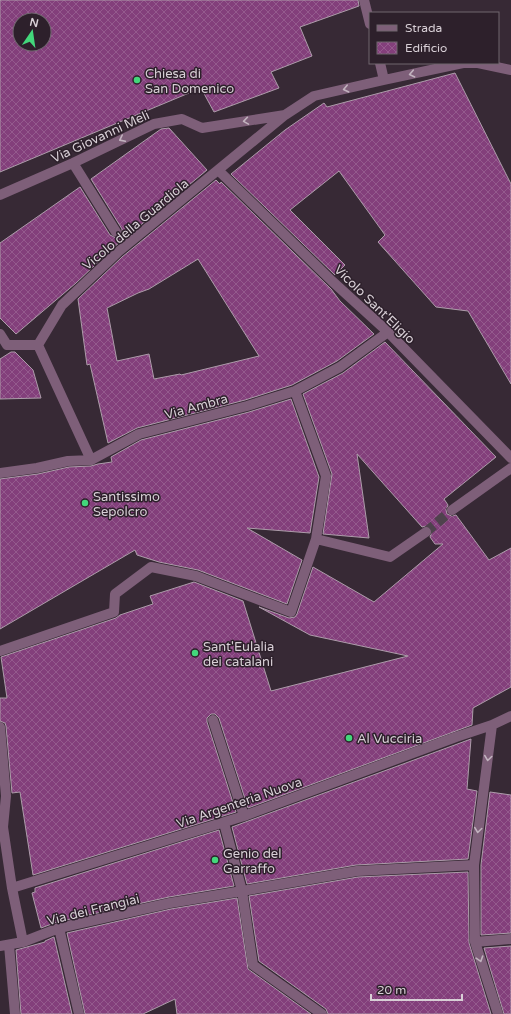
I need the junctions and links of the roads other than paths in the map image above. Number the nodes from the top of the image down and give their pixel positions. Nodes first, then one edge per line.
1 (364, 0) edge
2 (369, 20) edge
3 (380, 64) edge
4 (458, 64) edge
5 (483, 64) edge
6 (511, 70) edge
7 (384, 80) junction
8 (285, 115) junction
9 (73, 163) junction
10 (219, 170) junction
11 (0, 195) edge
12 (116, 232) dead end
13 (388, 332) junction
14 (0, 334) edge
15 (38, 345) junction
16 (4, 348) edge
17 (295, 391) junction
18 (511, 458) edge
19 (92, 460) junction
20 (511, 468) edge
21 (0, 473) edge
22 (452, 510) tunnel mouth
23 (426, 532) tunnel mouth
24 (316, 539) junction
25 (0, 651) edge
26 (511, 716) edge
27 (213, 720) dead end
28 (492, 725) junction
29 (0, 727) edge
30 (244, 816) junction
31 (224, 823) junction
32 (2, 828) edge
33 (474, 865) junction
34 (12, 888) junction
35 (242, 891) junction
36 (59, 928) junction
37 (511, 939) edge
38 (22, 942) junction
39 (475, 942) junction
40 (4, 946) edge
41 (15, 1014) edge
42 (79, 1014) edge
43 (322, 1014) edge
44 (498, 1014) edge

1 - 2 street
3 - 7 street
4 -> 7 street, Vicolo della Guardiola
5 - 6 street
7 -> 8 street, Vicolo della Guardiola
8 -> 9 street, Via Giovanni Meli
8 - 10 street, Vicolo della Guardiola
9 - 11 street, Via Giovanni Meli
9 - 12 street
10 - 13 street, Vicolo Sant'Eligio
10 - 15 street, Vicolo della Guardiola
13 - 17 street, Via Ambra
13 - 18 street, Vicolo Sant'Eligio
14 - 16 street
15 - 16 street
15 - 19 street
17 - 19 street, Via Ambra
17 - 24 street
19 - 21 street, Via Ambra
20 - 22 street
23 - 24 street
24 - 25 street
26 - 28 street, Via Argenteria Nuova
27 - 30 street
28 - 30 street, Via Argenteria Nuova
28 -> 33 street
29 - 32 street
30 - 31 street, Via Argenteria Nuova
31 - 34 street, Via Argenteria Nuova
31 - 35 street
32 - 34 street
33 - 35 street, Via dei Frangiai
33 - 39 street
34 - 38 street
35 - 36 street, Via dei Frangiai
35 - 43 street
36 - 38 street, Via dei Frangiai
36 - 42 street
37 - 39 street
38 - 40 street, Via dei Frangiai
39 -> 44 street
40 - 41 street

